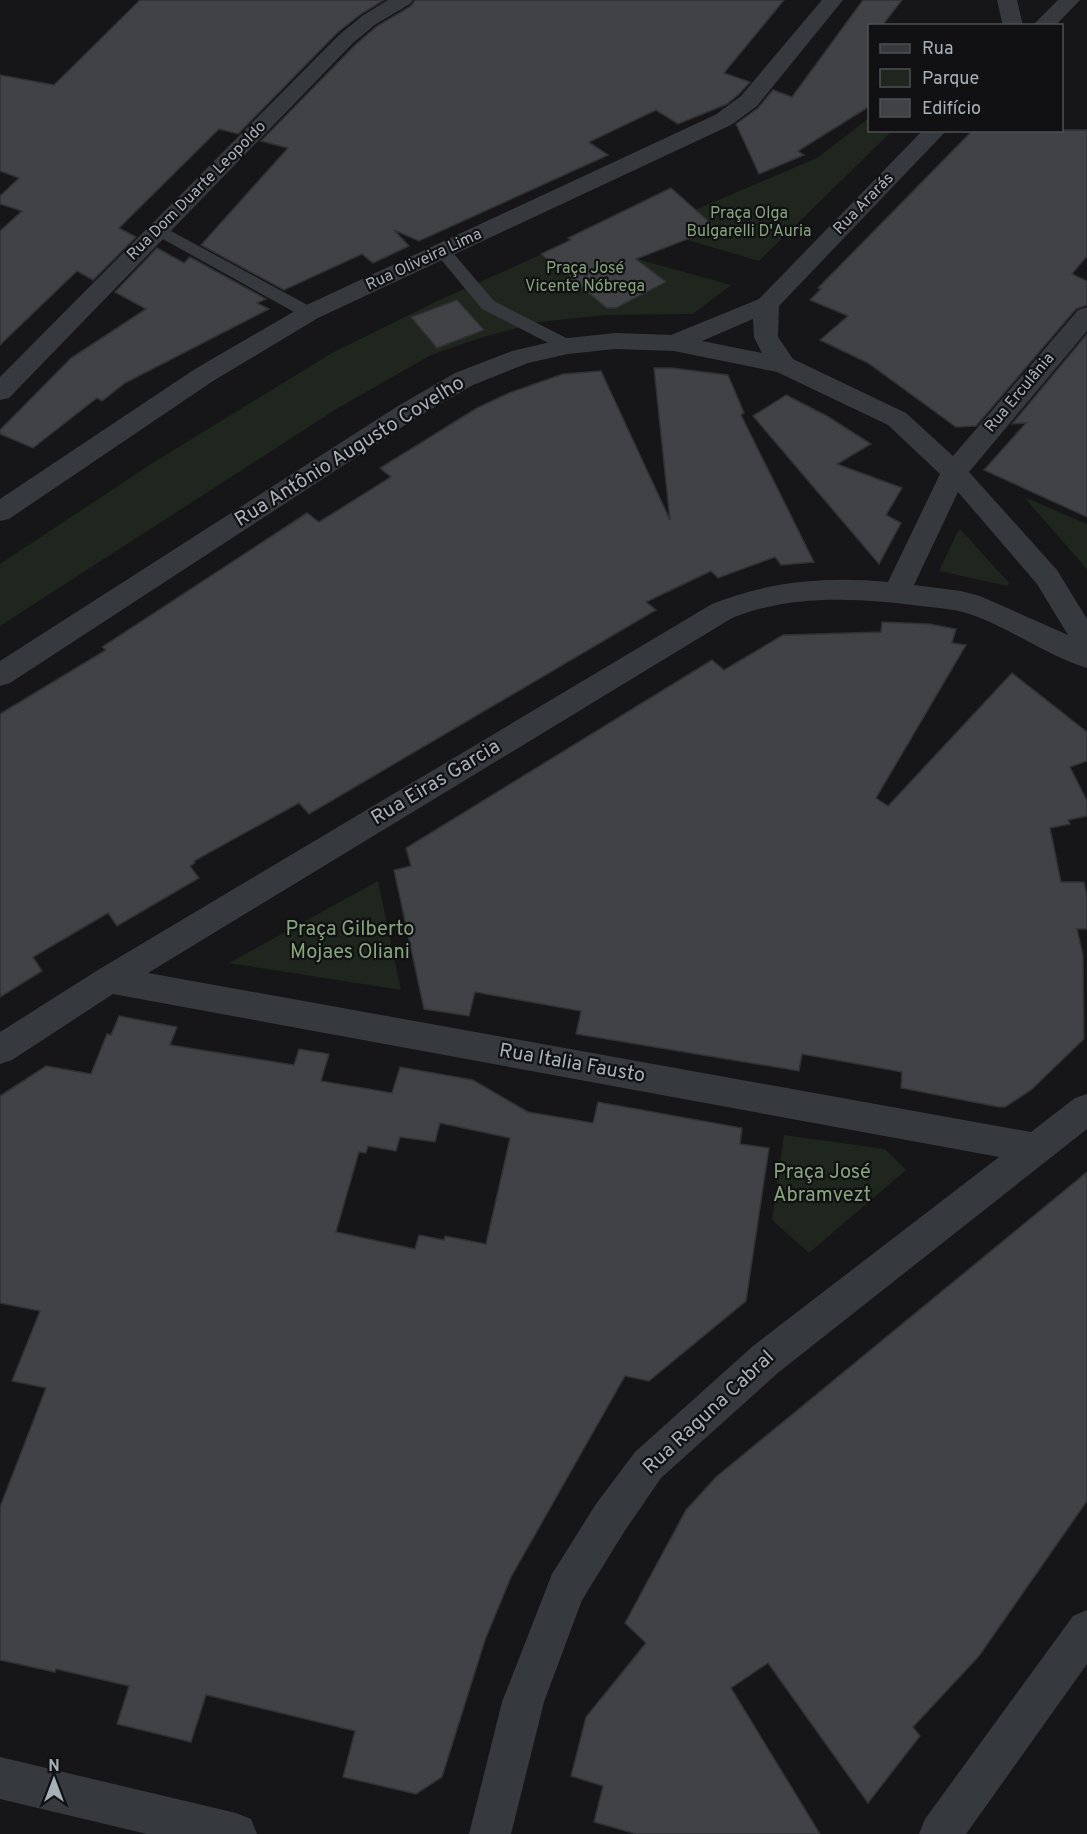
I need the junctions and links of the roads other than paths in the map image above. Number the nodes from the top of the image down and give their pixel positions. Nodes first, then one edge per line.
1 (403, 0) edge
2 (833, 0) edge
3 (1007, 0) edge
4 (1070, 0) edge
5 (1013, 24) edge
6 (1044, 24) edge
7 (934, 132) edge
8 (158, 230) junction
9 (442, 251) junction
10 (767, 304) junction
11 (309, 313) junction
12 (1087, 315) edge
13 (674, 343) junction
14 (568, 346) junction
15 (784, 365) junction
16 (0, 392) edge
17 (954, 472) junction
18 (0, 512) edge
19 (897, 592) junction
20 (1087, 643) edge
21 (1087, 657) edge
22 (0, 675) edge
23 (109, 980) junction
24 (0, 1050) edge
25 (1087, 1109) edge
26 (1035, 1148) junction
27 (1087, 1630) edge
28 (0, 1778) edge
29 (236, 1834) edge
30 (490, 1834) edge
31 (940, 1834) edge

1 - 8 street, Rua Dom Duarte Leopoldo
2 - 9 street, Rua Oliveira Lima
3 - 5 street
4 - 6 street
7 - 10 street, Rua Ararás
8 - 11 street
8 - 16 street, Rua Dom Duarte Leopoldo
9 - 11 street, Rua Oliveira Lima
9 - 14 street
10 - 13 street, Rua Ararás
10 - 15 street
11 - 18 street, Rua Oliveira Lima
12 - 17 street, Rua Erculânia
13 - 14 street, Rua Antônio Augusto Covelho
13 - 15 street, Rua Antônio Augusto Covelho
14 - 22 street, Rua Antônio Augusto Covelho
15 - 17 street, Rua Antônio Augusto Covelho
17 - 19 street
17 - 20 street, Rua Antônio Augusto Covelho
19 - 21 street, Rua Eiras Garcia
19 - 23 street, Rua Eiras Garcia
23 - 24 street, Rua Eiras Garcia
23 - 26 street, Rua Italia Fausto
25 - 26 street, Rua Raguna Cabral
26 - 30 street, Rua Raguna Cabral
27 - 31 street
28 - 29 street

